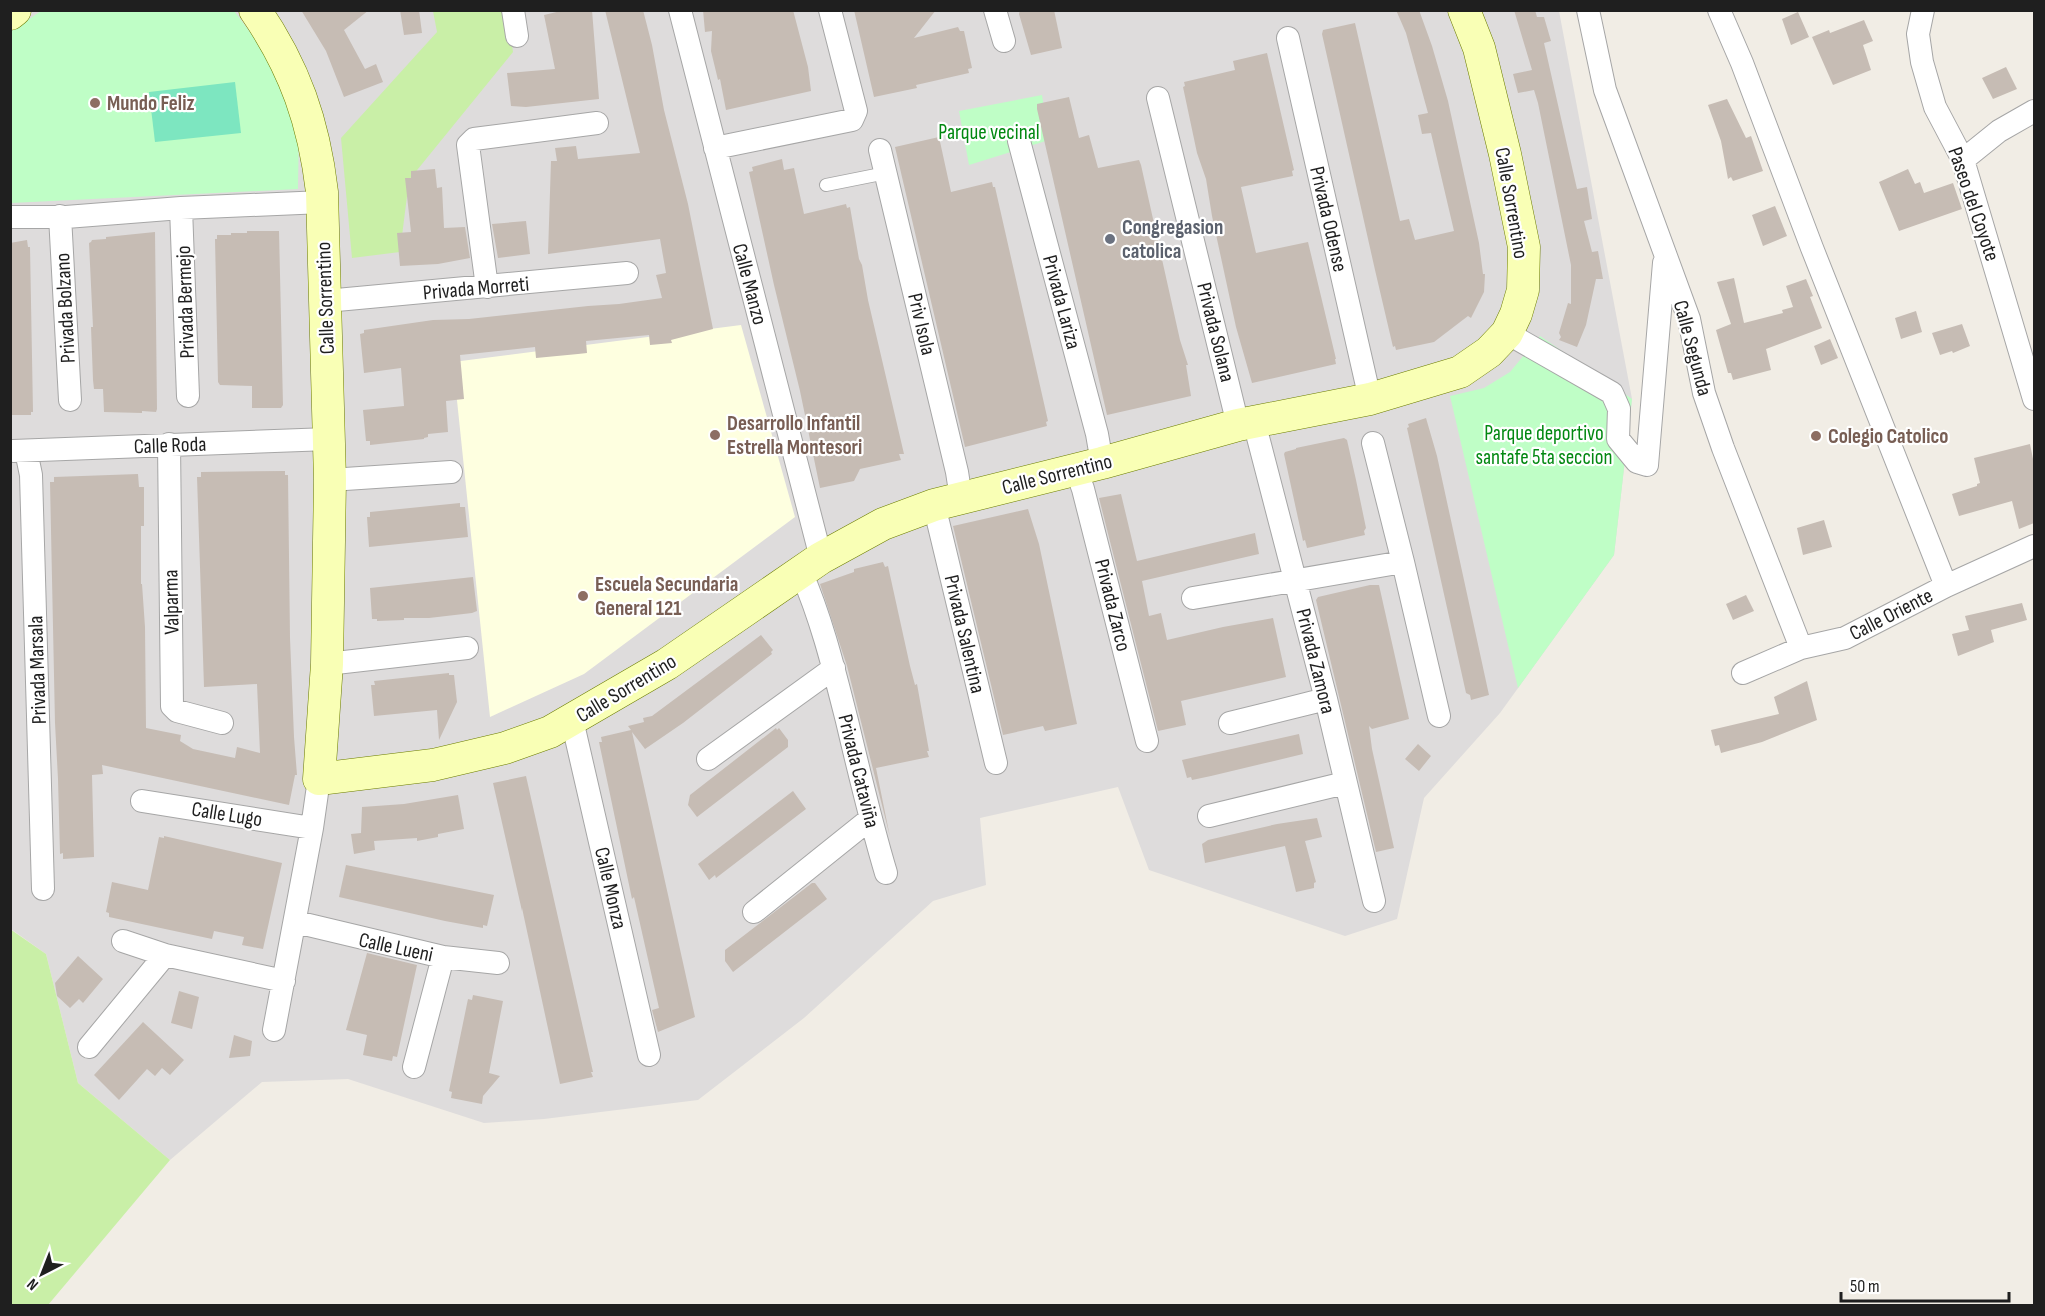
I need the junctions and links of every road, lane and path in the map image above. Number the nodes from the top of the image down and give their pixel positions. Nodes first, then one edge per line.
1 (15, 10) edge
2 (255, 10) edge
3 (513, 10) edge
4 (680, 10) edge
5 (830, 10) edge
6 (995, 10) edge
7 (1464, 10) edge
8 (1588, 10) edge
9 (1719, 10) edge
10 (1923, 10) edge
11 (10, 14) edge
12 (518, 36) dead end
13 (1288, 38) dead end
14 (1004, 42) dead end
15 (1158, 98) dead end
16 (2034, 111) edge
17 (597, 123) dead end
18 (1019, 141) dead end
19 (715, 148) junction
20 (880, 150) dead end
21 (1963, 160) junction
22 (886, 173) junction
23 (826, 185) dead end
24 (322, 202) junction
25 (181, 208) junction
26 (60, 216) junction
27 (10, 217) edge
28 (1664, 256) junction
29 (627, 273) dead end
30 (487, 287) junction
31 (326, 301) junction
32 (1507, 333) junction
33 (188, 396) dead end
34 (1370, 399) junction
35 (2034, 399) edge
36 (70, 400) dead end
37 (1246, 424) junction
38 (329, 439) junction
39 (1373, 443) dead end
40 (169, 444) junction
41 (18, 451) edge
42 (1089, 466) junction
43 (451, 472) dead end
44 (330, 480) junction
45 (947, 502) junction
46 (2034, 546) edge
47 (1403, 562) junction
48 (811, 565) junction
49 (1295, 579) junction
50 (1946, 586) junction
51 (1193, 598) dead end
52 (467, 648) dead end
53 (1801, 648) junction
54 (327, 664) junction
55 (834, 668) junction
56 (1743, 673) dead end
57 (1326, 699) junction
58 (1439, 716) dead end
59 (572, 720) junction
60 (222, 723) dead end
61 (1230, 723) dead end
62 (1147, 741) dead end
63 (708, 759) dead end
64 (996, 763) dead end
65 (319, 779) junction
66 (1345, 783) junction
67 (142, 801) dead end
68 (1209, 816) dead end
69 (870, 819) junction
70 (312, 828) junction
71 (886, 873) dead end
72 (43, 889) dead end
73 (1374, 901) dead end
74 (754, 912) dead end
75 (296, 922) junction
76 (123, 941) dead end
77 (165, 955) junction
78 (442, 957) junction
79 (498, 963) dead end
80 (284, 981) junction
81 (274, 1030) dead end
82 (88, 1047) dead end
83 (649, 1055) dead end
84 (414, 1067) dead end

1 - 11 street
2 - 24 street, Calle Sorrentino
3 - 12 street
4 - 19 street, Calle Manzo
5 - 19 street
6 - 14 street
7 - 32 street, Calle Sorrentino
8 - 28 street, Calle Segunda
9 - 50 street
10 - 21 street, Paseo del Coyote
13 - 34 street, Privada Odense
15 - 37 street, Privada Solana
16 - 21 street
17 - 30 street
18 - 42 street, Privada Lariza
19 - 48 street, Calle Manzo
20 - 22 street, Priv Isola
21 - 35 street, Paseo del Coyote
22 - 23 lane
22 - 45 street, Priv Isola
24 - 25 street
24 - 31 street, Calle Sorrentino
25 - 26 street
25 - 33 street, Privada Bermejo
26 - 27 street
26 - 36 street, Privada Bolzano
28 - 32 street
28 - 53 street, Calle Segunda
29 - 30 street, Privada Morreti
30 - 31 street, Privada Morreti
31 - 38 street, Calle Sorrentino
32 - 34 street, Calle Sorrentino
34 - 37 street, Calle Sorrentino
37 - 42 street, Calle Sorrentino
37 - 49 street, Privada Zamora
38 - 40 street, Calle Roda
38 - 44 street, Calle Sorrentino
39 - 47 street
40 - 41 street, Calle Roda
40 - 60 street, Valparma
41 - 72 street, Privada Marsala
42 - 45 street, Calle Sorrentino
42 - 62 street, Privada Zarco
43 - 44 street
44 - 54 street, Calle Sorrentino
45 - 48 street, Calle Sorrentino
45 - 64 street, Privada Salentina
46 - 50 street, Calle Oriente
47 - 49 street
47 - 58 street
48 - 55 street, Privada Cataviña
48 - 59 street, Calle Sorrentino
49 - 51 street
49 - 57 street, Privada Zamora
50 - 53 street, Calle Oriente
52 - 54 street
53 - 56 street, Calle Oriente
54 - 65 street, Calle Sorrentino
55 - 63 street
55 - 69 street, Privada Cataviña
57 - 61 street
57 - 66 street, Privada Zamora
59 - 65 street, Calle Sorrentino
59 - 83 street, Calle Monza
65 - 70 street, Calle Sorrentino
66 - 68 street
66 - 73 street, Privada Zamora
67 - 70 street, Calle Lugo
69 - 71 street, Privada Cataviña
69 - 74 street
70 - 75 street, Calle Sorrentino
75 - 78 street, Calle Lueni
75 - 80 street, Calle Sorrentino
76 - 77 street
77 - 80 street
77 - 82 street
78 - 79 street, Calle Lueni
78 - 84 street
80 - 81 street, Calle Sorrentino

